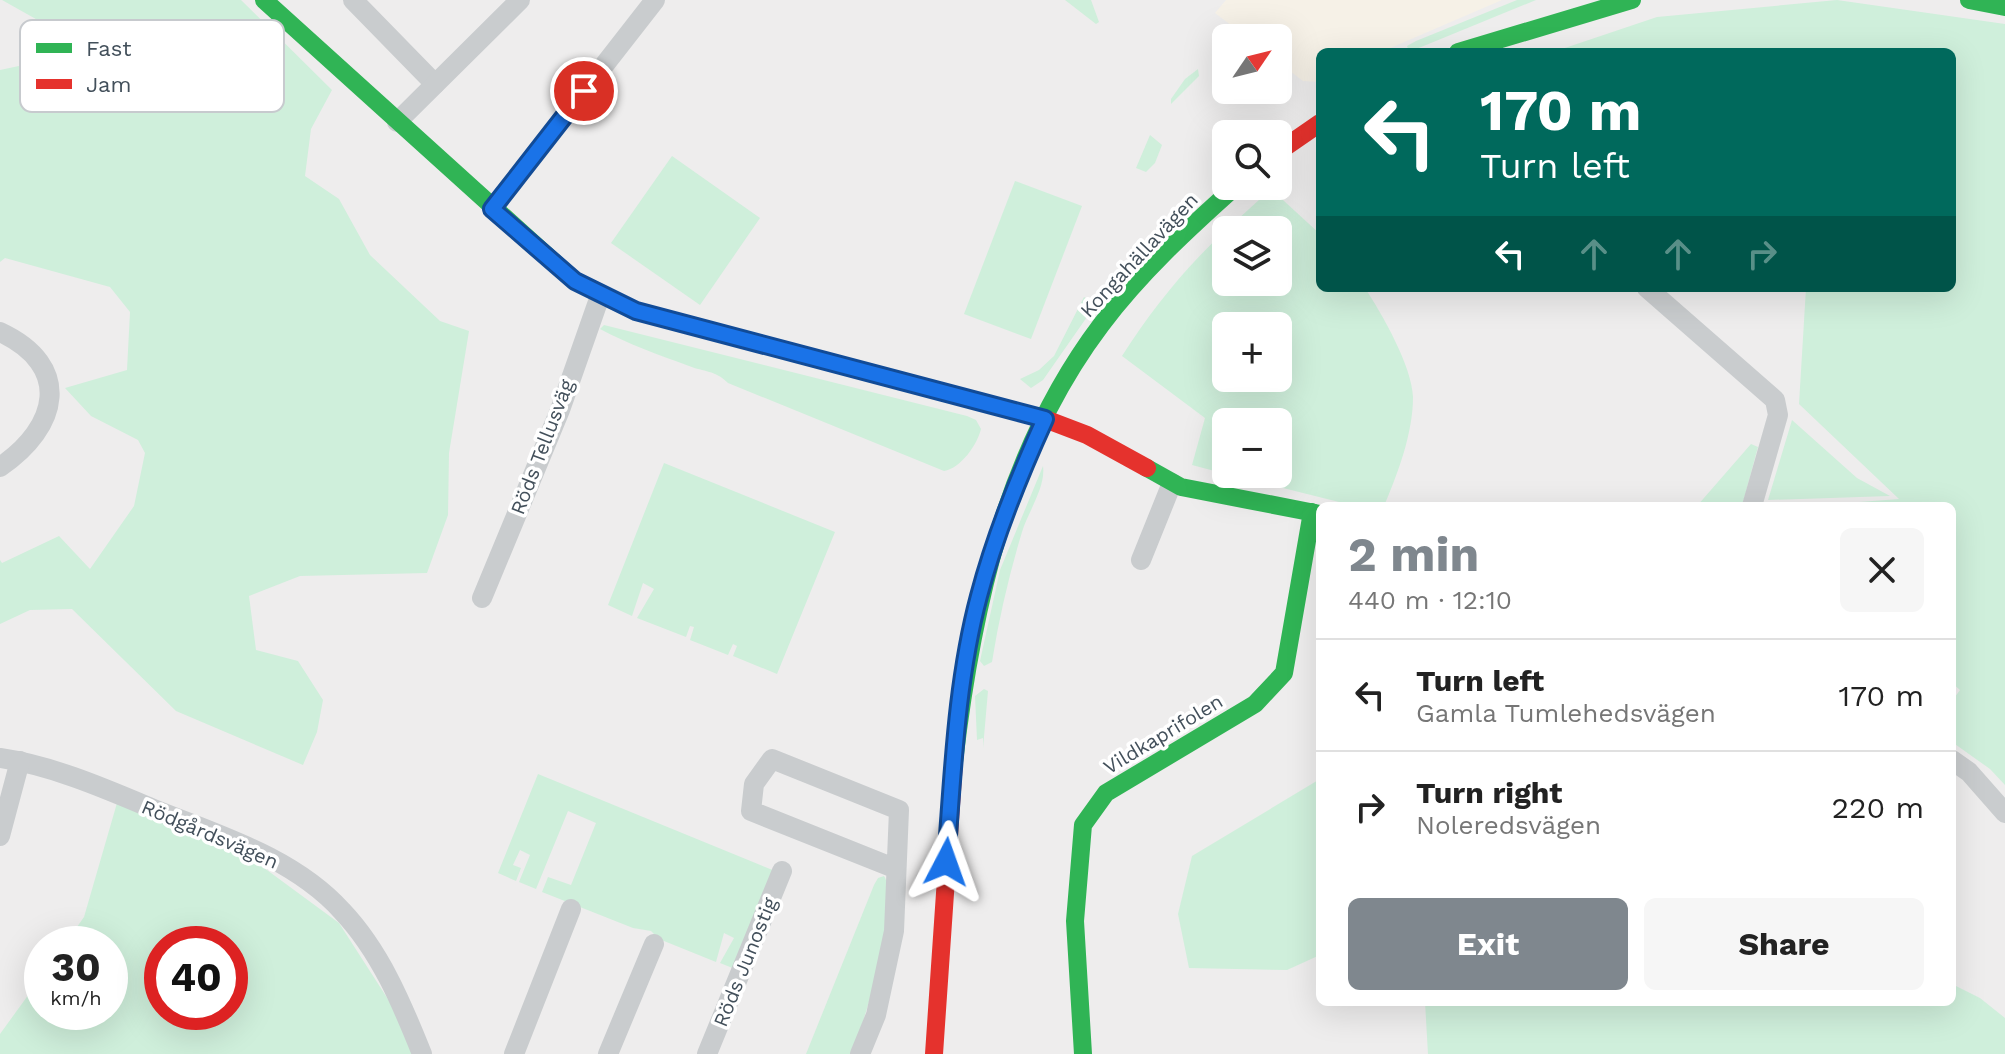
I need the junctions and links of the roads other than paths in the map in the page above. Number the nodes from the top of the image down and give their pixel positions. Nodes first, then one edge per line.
1 (264, 0) edge
2 (353, 0) edge
3 (520, 0) edge
4 (655, 0) edge
5 (1632, 0) edge
6 (1969, 0) edge
7 (2005, 7) edge
8 (1565, 8) edge
9 (1468, 48) edge
10 (435, 84) junction
11 (397, 122) junction
12 (1316, 126) edge
13 (1292, 142) edge
14 (1222, 200) edge
15 (492, 209) junction
16 (1652, 292) edge
17 (600, 296) junction
18 (0, 332) edge
19 (1045, 419) junction
20 (0, 467) edge
21 (1172, 483) junction
22 (1753, 502) edge
23 (1316, 513) edge
24 (1141, 560) dead end
25 (482, 598) dead end
26 (10, 759) edge
27 (1956, 763) edge
28 (2005, 813) edge
29 (0, 836) edge
30 (894, 868) junction
31 (782, 871) dead end
32 (571, 909) dead end
33 (654, 944) dead end
34 (422, 1054) edge
35 (514, 1054) edge
36 (608, 1054) edge
37 (707, 1054) edge
38 (860, 1054) edge
39 (934, 1054) edge
40 (1083, 1054) edge

1 - 11 street
2 - 10 street
3 - 10 street
4 - 15 street
5 - 8 street
6 - 7 street
8 - 9 street
10 - 11 street
11 - 15 street
12 - 13 street
14 - 19 street, Kongahällavägen
15 - 17 street
16 - 22 street
17 - 19 street
17 - 25 street, Röds Tellusväg
18 - 20 street
19 - 21 street
19 - 39 street, Kongahällavägen
21 - 23 street
21 - 24 street
23 - 40 street, Vildkaprifolen
26 - 29 street
26 - 34 street, Rödgårdsvägen
27 - 28 street
30 - 30 street
30 - 38 street
31 - 37 street, Röds Junostig
32 - 35 street
33 - 36 street

